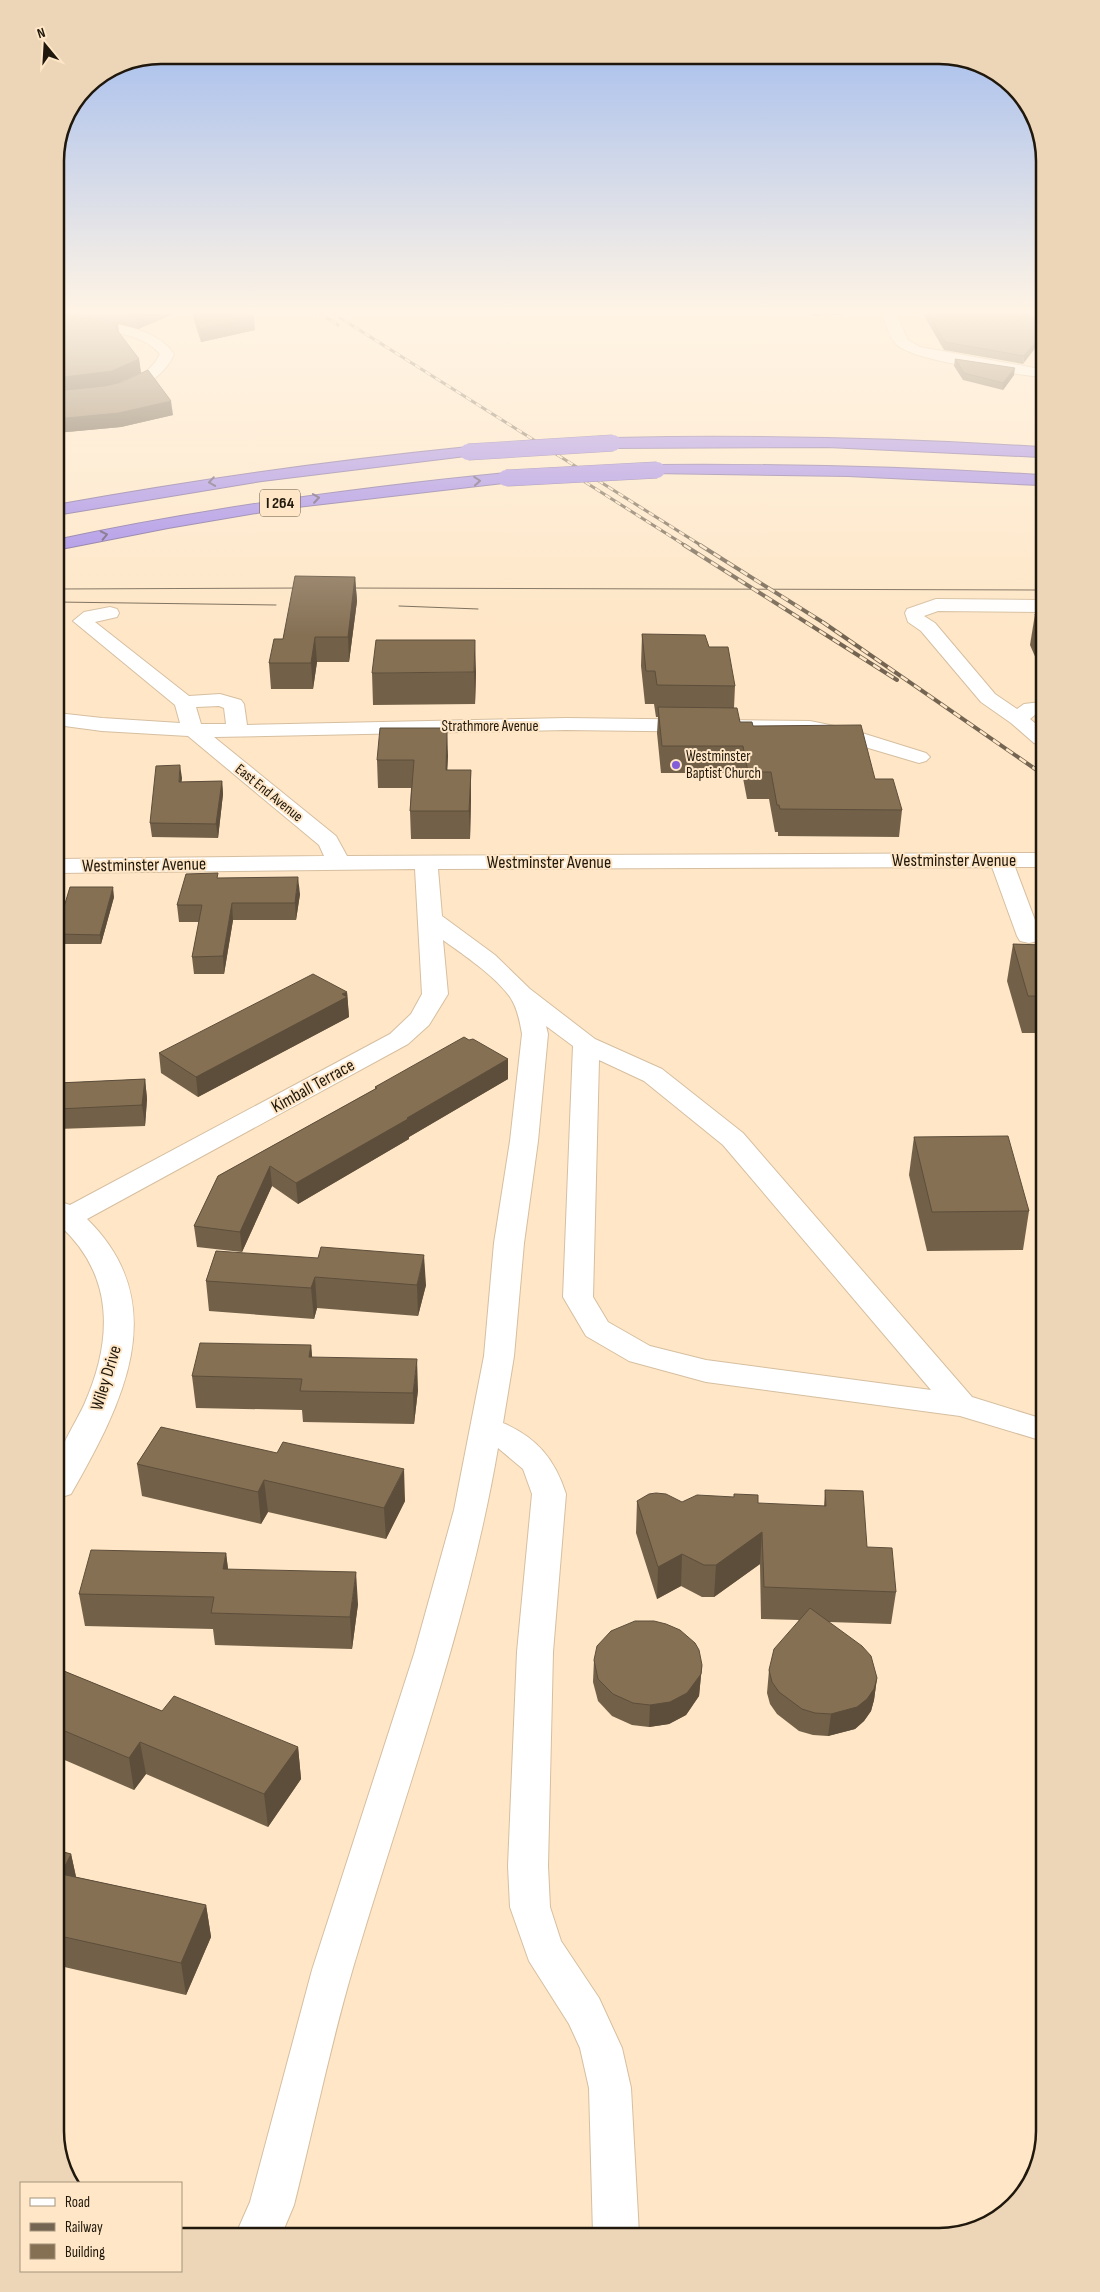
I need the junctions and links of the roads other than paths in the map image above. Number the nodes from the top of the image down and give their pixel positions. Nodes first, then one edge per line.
1 (1036, 452) edge
2 (1036, 480) edge
3 (64, 509) edge
4 (64, 543) edge
5 (1036, 606) edge
6 (110, 613) dead end
7 (184, 702) junction
8 (1036, 708) edge
9 (1018, 719) junction
10 (64, 720) edge
11 (192, 729) junction
12 (237, 731) junction
13 (1036, 735) edge
14 (919, 758) dead end
15 (1001, 860) junction
16 (1036, 860) edge
17 (426, 862) junction
18 (337, 863) junction
19 (64, 866) edge
20 (430, 919) junction
21 (1030, 936) dead end
22 (521, 994) junction
23 (586, 1044) junction
24 (64, 1213) edge
25 (64, 1215) edge
26 (961, 1405) junction
27 (486, 1428) junction
28 (1036, 1428) edge
29 (64, 1476) edge
30 (262, 2228) edge
31 (616, 2228) edge

1 -> 3 highway, I 264, bridge
4 -> 2 highway, I 264, bridge
5 - 9 street
6 - 7 street
7 - 11 street
7 - 12 street
8 - 9 street
9 - 13 street
10 - 11 street, Strathmore Avenue
11 - 12 street, Strathmore Avenue
11 - 18 street, East End Avenue
12 - 14 street, Strathmore Avenue
15 - 16 street, Westminster Avenue
15 - 17 street, Westminster Avenue
15 - 21 street
17 - 18 street, Westminster Avenue
17 - 20 street, Kimball Terrace
18 - 19 street, Westminster Avenue
20 - 22 street
20 - 24 street, Kimball Terrace
22 - 23 street
22 - 27 street
23 - 26 street
23 - 26 street
25 - 29 street, Wiley Drive
26 - 28 street
27 - 30 street
27 - 31 street

